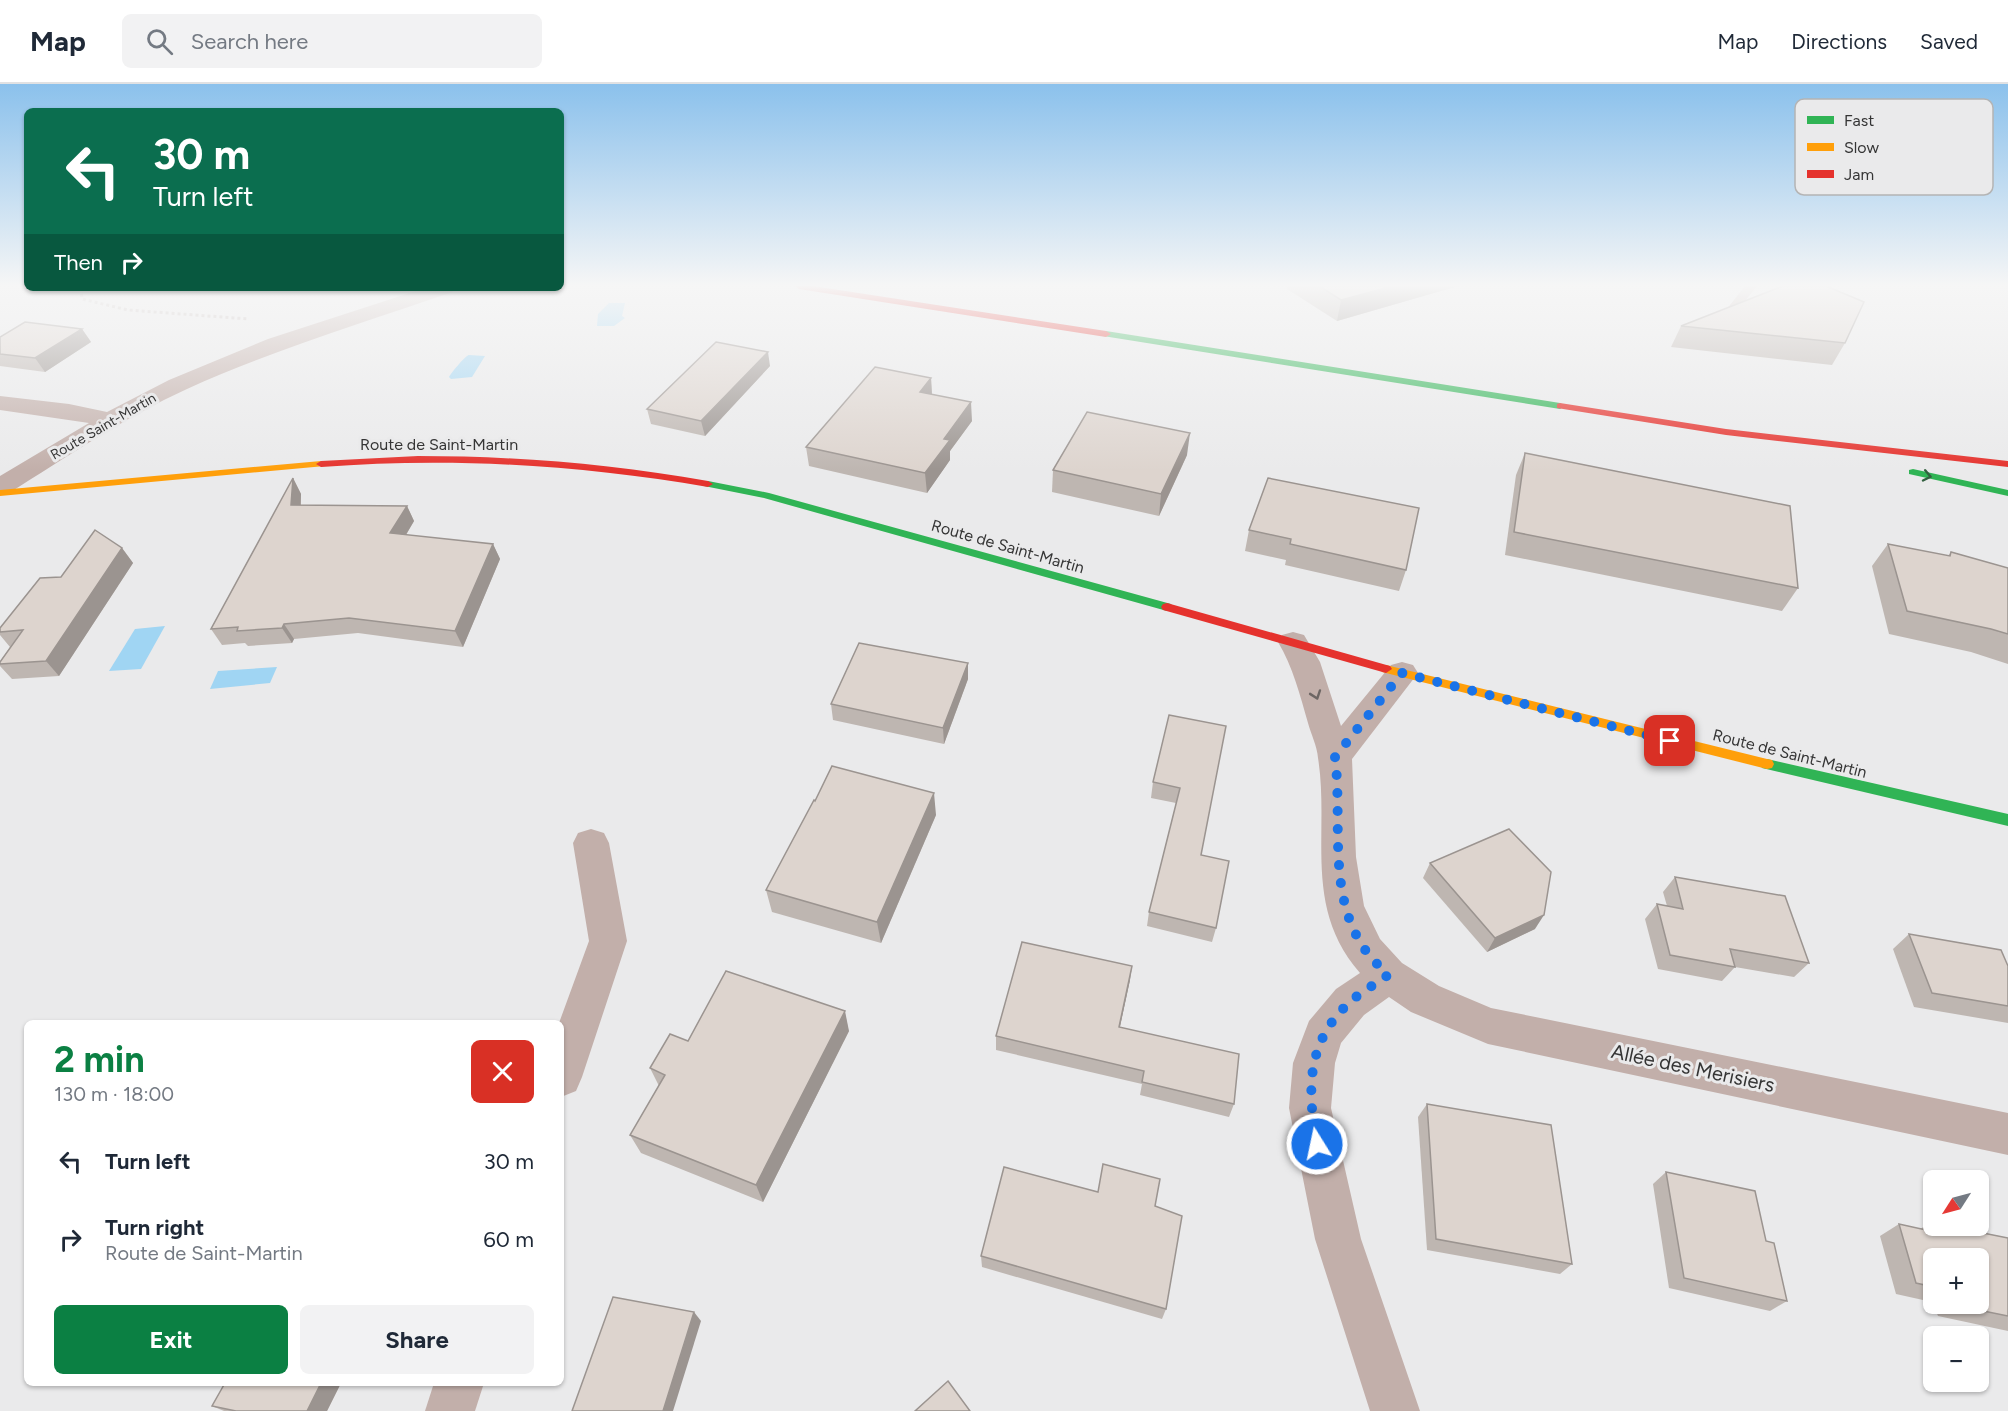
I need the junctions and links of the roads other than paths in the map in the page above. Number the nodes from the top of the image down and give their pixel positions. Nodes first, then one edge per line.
1 (267, 348) edge
2 (1192, 348) edge
3 (0, 403) edge
4 (110, 420) junction
5 (1726, 432) junction
6 (1862, 461) dead end
7 (2008, 464) edge
8 (1895, 469) dead end
9 (0, 487) edge
10 (2008, 493) edge
11 (0, 494) edge
12 (1293, 642) junction
13 (1402, 673) junction
14 (1335, 757) junction
15 (2001, 817) edge
16 (591, 843) dead end
17 (1388, 975) junction
18 (564, 1068) edge
19 (2008, 1134) edge
20 (458, 1386) edge
21 (450, 1411) edge
22 (1395, 1411) edge

1 - 4 street, Route Saint-Martin
2 - 5 street
3 - 4 street
4 - 9 street, Route Saint-Martin
5 - 6 street
5 - 7 street
8 -> 10 street
11 - 12 street, Route de Saint-Martin
12 - 13 street, Route de Saint-Martin
12 -> 14 street, Allée des Merisiers
13 - 14 street
13 - 15 street, Route de Saint-Martin
14 - 17 street, Allée des Merisiers
16 - 18 street
17 - 19 street, Allée des Merisiers
17 - 22 street
20 - 21 street

